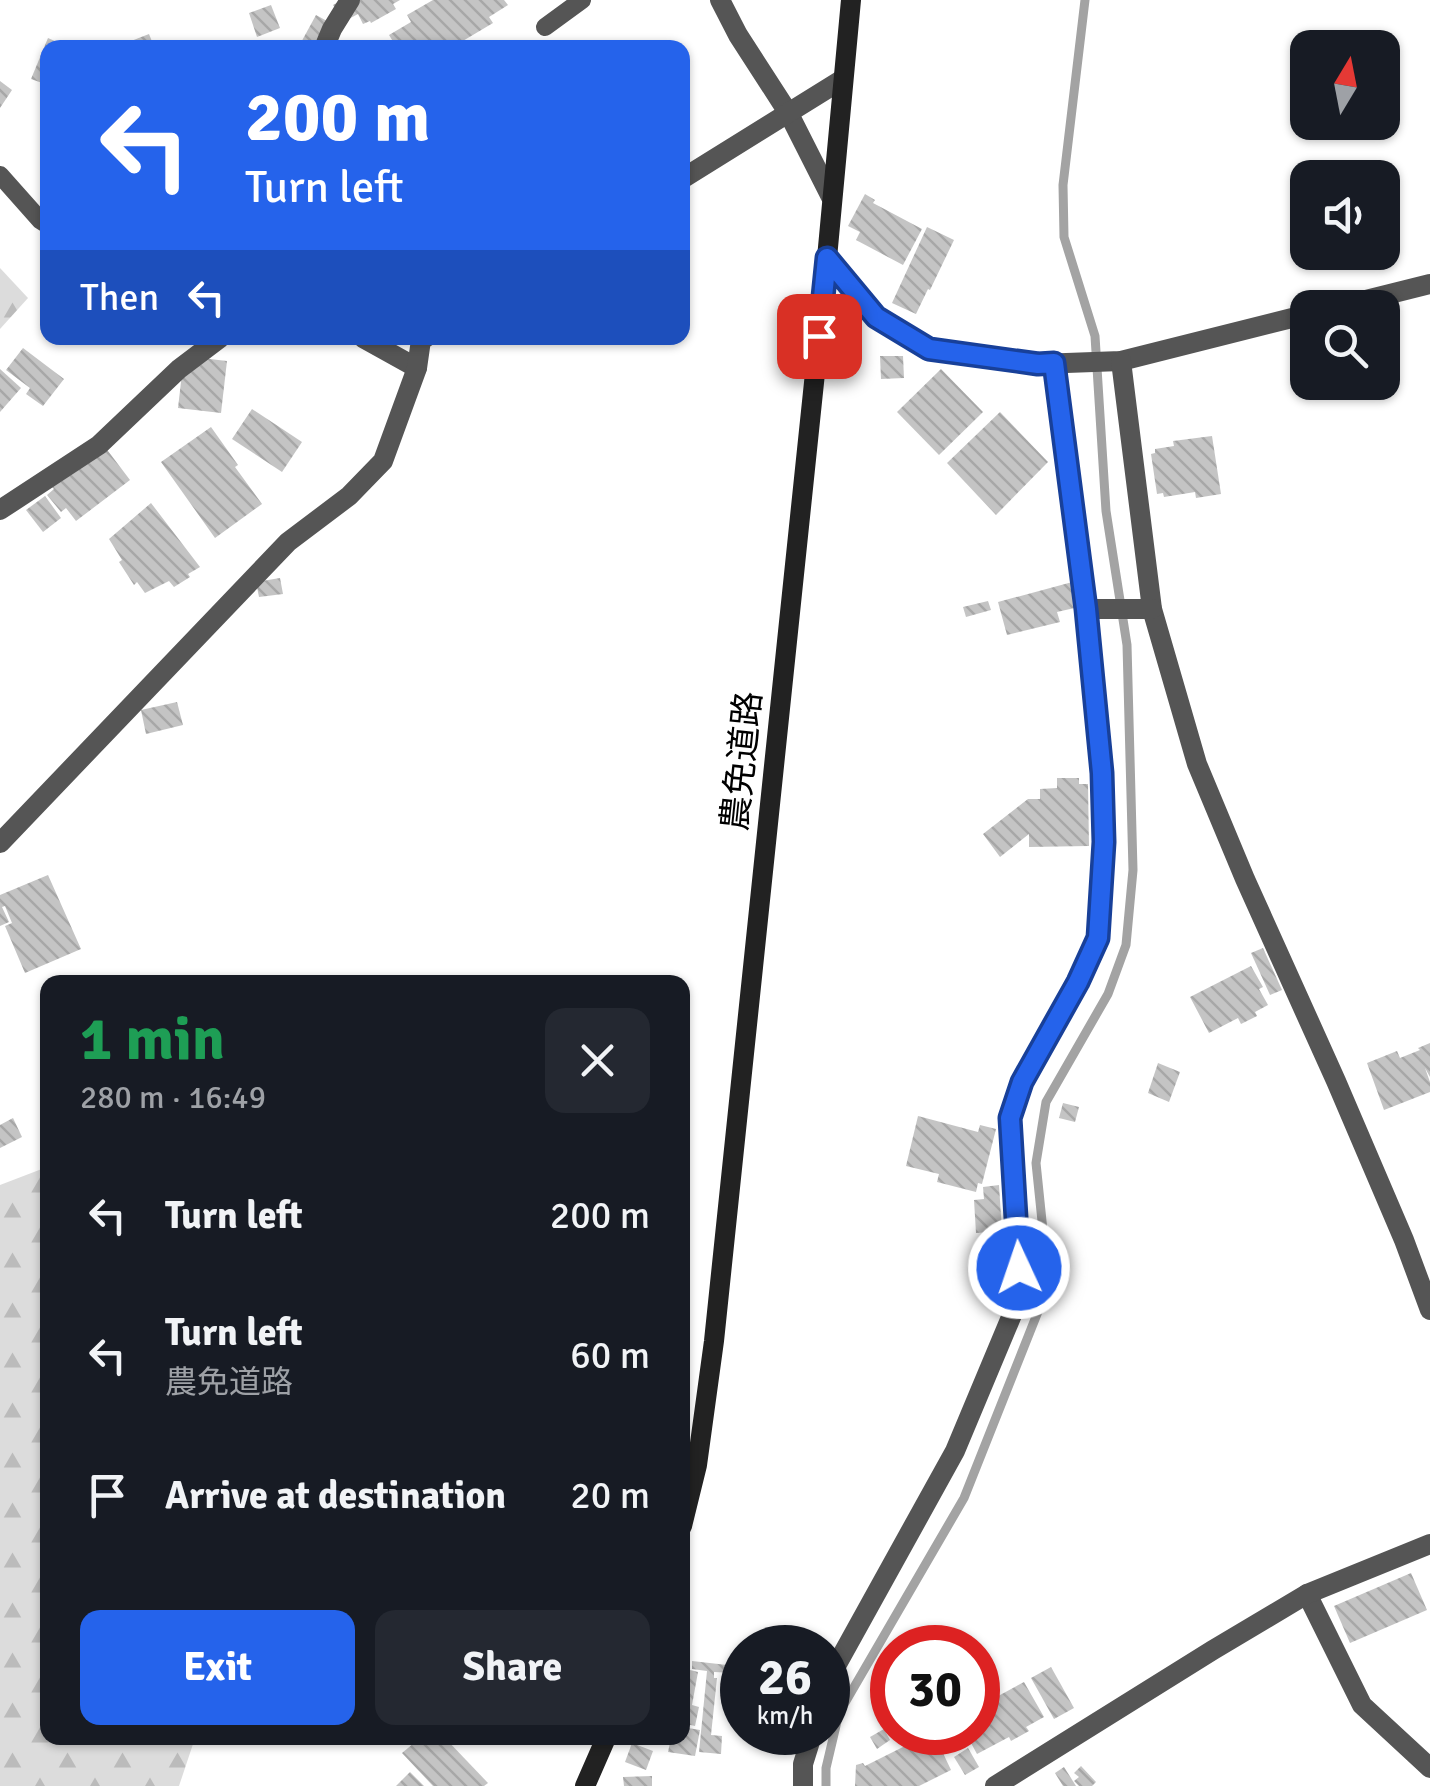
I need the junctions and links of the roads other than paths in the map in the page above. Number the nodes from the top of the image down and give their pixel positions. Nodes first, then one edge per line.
1 (350, 0) edge
2 (582, 0) edge
3 (720, 0) edge
4 (851, 0) edge
5 (544, 28) dead end
6 (327, 40) edge
7 (842, 79) junction
8 (789, 114) junction
9 (690, 174) edge
10 (0, 175) edge
11 (832, 197) junction
12 (40, 220) edge
13 (827, 258) junction
14 (1430, 284) edge
15 (1400, 292) edge
16 (1290, 318) edge
17 (211, 345) edge
18 (375, 345) edge
19 (420, 345) edge
20 (1060, 362) junction
21 (1114, 362) junction
22 (417, 368) junction
23 (0, 510) edge
24 (1086, 609) junction
25 (1142, 610) junction
26 (0, 843) edge
27 (1430, 1310) edge
28 (690, 1494) edge
29 (1430, 1544) edge
30 (1307, 1594) junction
31 (850, 1641) edge
32 (603, 1745) edge
33 (806, 1755) edge
34 (1430, 1768) edge
35 (585, 1786) edge
36 (803, 1786) edge
37 (995, 1786) edge

1 - 6 street
2 - 5 lane
3 - 8 street
4 - 7 street, 農免道路
7 - 8 street
7 - 11 street, 農免道路
8 - 9 street
8 - 11 street
10 - 12 lane
11 - 13 street, 農免道路
13 - 20 street
13 - 28 street, 農免道路
14 - 15 street
16 - 21 street
17 - 23 street
18 - 22 street
19 - 22 street
20 - 21 street
20 - 24 street
21 - 25 street
22 - 26 street
24 - 25 street
24 - 31 street
25 - 27 street
29 - 30 street
30 - 34 street
30 - 37 street
32 - 35 street
33 - 36 street

